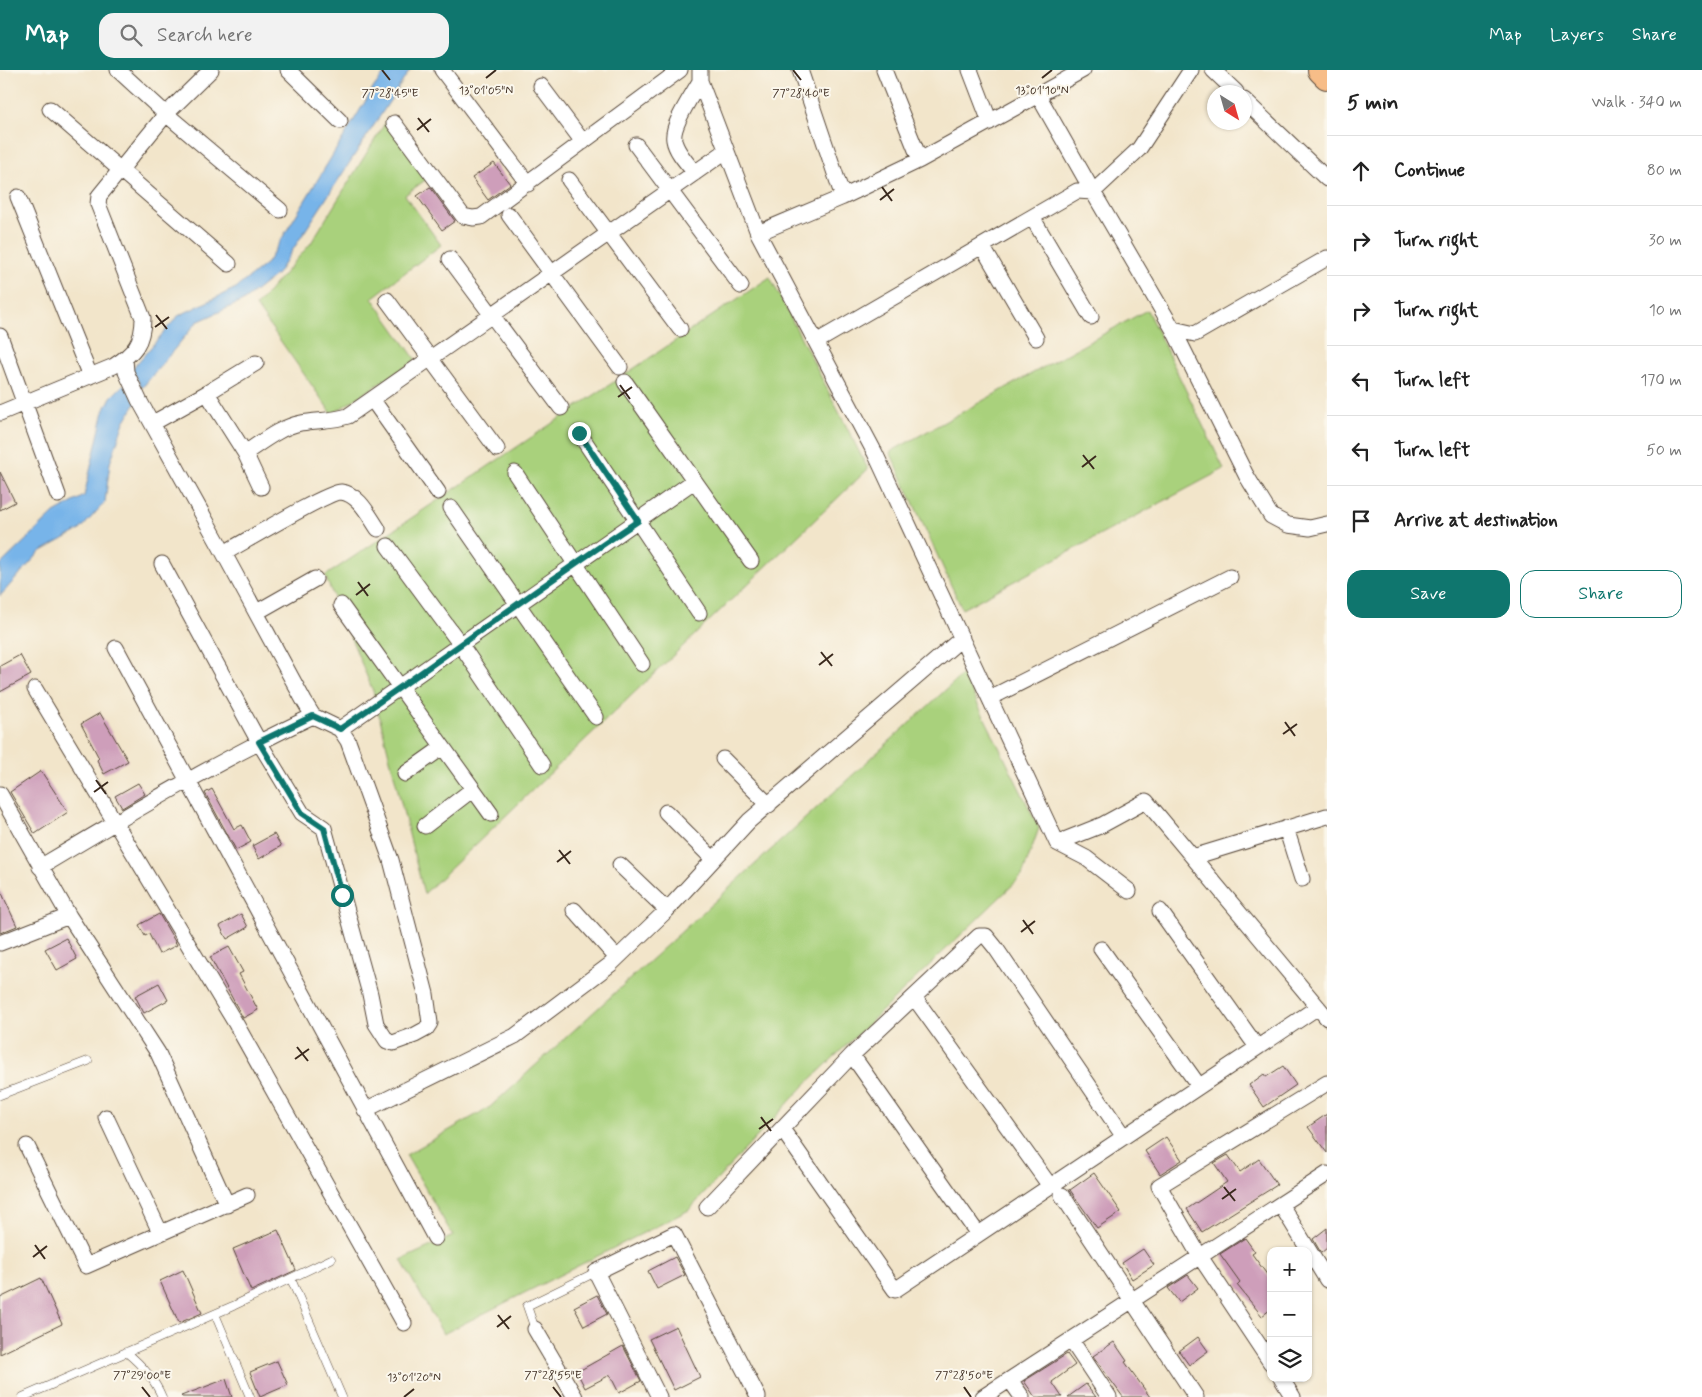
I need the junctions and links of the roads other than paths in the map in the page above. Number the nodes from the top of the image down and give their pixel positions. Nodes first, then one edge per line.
1 (118, 70) edge
2 (212, 70) edge
3 (288, 70) edge
4 (442, 70) edge
5 (680, 70) edge
6 (800, 70) edge
7 (884, 70) edge
8 (970, 70) edge
9 (1082, 70) edge
10 (1191, 70) edge
11 (1213, 70) edge
12 (1321, 70) edge
13 (700, 76) edge
14 (1327, 76) edge
15 (1229, 85) edge
16 (541, 86) dead end
17 (1038, 95) junction
18 (1252, 108) edge
19 (50, 109) dead end
20 (166, 114) junction
21 (340, 121) dead end
22 (990, 122) junction
23 (394, 123) dead end
24 (583, 142) junction
25 (636, 145) dead end
26 (726, 151) junction
27 (920, 160) junction
28 (120, 170) junction
29 (695, 173) junction
30 (1327, 179) edge
31 (569, 180) dead end
32 (528, 184) junction
33 (670, 191) junction
34 (1093, 192) junction
35 (18, 197) dead end
36 (843, 197) junction
37 (280, 210) dead end
38 (509, 215) dead end
39 (1032, 218) junction
40 (609, 233) junction
41 (758, 233) junction
42 (982, 246) junction
43 (1327, 258) edge
44 (450, 259) dead end
45 (229, 264) dead end
46 (552, 273) junction
47 (741, 286) dead end
48 (386, 300) dead end
49 (491, 315) junction
50 (1091, 317) dead end
51 (680, 329) dead end
52 (1173, 329) junction
53 (0, 336) edge
54 (1036, 338) dead end
55 (816, 342) junction
56 (430, 358) junction
57 (256, 363) dead end
58 (126, 366) junction
59 (620, 367) dead end
60 (90, 376) junction
61 (625, 382) dead end
62 (208, 393) junction
63 (372, 399) junction
64 (25, 403) junction
65 (561, 408) dead end
66 (0, 413) edge
67 (153, 423) junction
68 (579, 433) dead end
69 (497, 449) dead end
70 (244, 453) junction
71 (515, 473) dead end
72 (694, 481) junction
73 (261, 487) dead end
74 (438, 492) dead end
75 (58, 495) dead end
76 (451, 508) dead end
77 (638, 521) junction
78 (1327, 524) edge
79 (378, 529) dead end
80 (388, 546) dead end
81 (224, 553) junction
82 (751, 561) dead end
83 (575, 563) junction
84 (162, 564) dead end
85 (1230, 577) dead end
86 (315, 578) dead end
87 (341, 605) dead end
88 (517, 605) junction
89 (257, 612) junction
90 (699, 613) dead end
91 (962, 638) junction
92 (460, 645) junction
93 (116, 648) dead end
94 (642, 664) dead end
95 (400, 688) junction
96 (34, 689) dead end
97 (990, 698) junction
98 (313, 716) junction
99 (596, 717) dead end
100 (340, 729) junction
101 (259, 742) junction
102 (443, 747) junction
103 (723, 759) dead end
104 (542, 765) dead end
105 (405, 774) dead end
106 (188, 782) junction
107 (473, 789) junction
108 (0, 794) edge
109 (769, 805) junction
110 (666, 812) dead end
111 (491, 814) dead end
112 (1327, 816) edge
113 (114, 823) junction
114 (425, 826) dead end
115 (1286, 828) junction
116 (1057, 843) junction
117 (1193, 857) junction
118 (714, 859) junction
119 (620, 865) dead end
120 (40, 867) junction
121 (1302, 879) dead end
122 (1129, 891) dead end
123 (574, 910) dead end
124 (667, 910) junction
125 (1160, 911) dead end
126 (69, 916) junction
127 (0, 943) edge
128 (1101, 949) dead end
129 (617, 958) junction
130 (914, 997) junction
131 (1322, 1013) edge
132 (1257, 1047) junction
133 (852, 1055) junction
134 (88, 1061) dead end
135 (1327, 1083) edge
136 (1199, 1086) junction
137 (0, 1095) edge
138 (365, 1110) junction
139 (106, 1117) dead end
140 (782, 1129) junction
141 (1124, 1136) junction
142 (27, 1146) dead end
143 (1327, 1174) edge
144 (1056, 1191) junction
145 (247, 1195) dead end
146 (227, 1205) junction
147 (1281, 1205) junction
148 (708, 1207) dead end
149 (160, 1232) junction
150 (978, 1234) junction
151 (435, 1238) dead end
152 (1200, 1255) junction
153 (330, 1259) dead end
154 (596, 1272) junction
155 (292, 1279) junction
156 (1327, 1280) edge
157 (1132, 1300) junction
158 (215, 1314) junction
159 (404, 1324) dead end
160 (536, 1329) joint
161 (1071, 1340) junction
162 (126, 1352) junction
163 (1267, 1357) edge
164 (1010, 1380) junction
165 (1284, 1382) edge
166 (23, 1397) edge
167 (162, 1397) edge
168 (250, 1397) edge
169 (342, 1397) edge
170 (575, 1397) edge
171 (659, 1397) edge
172 (758, 1397) edge
173 (983, 1397) edge
174 (1022, 1397) edge
175 (1108, 1397) edge
176 (1196, 1397) edge
177 (1294, 1397) edge

1 - 20 street
2 - 20 street
3 - 21 street
4 - 32 street
5 - 24 street
6 - 36 street
7 - 27 street
8 - 22 street
9 - 17 street
10 - 34 street
11 - 15 street
12 - 14 highway
13 - 26 street
13 - 29 street
16 - 24 street
17 - 22 street
17 - 34 street
18 - 30 street
19 - 28 street
20 - 28 street
20 - 37 street
22 - 27 street
23 - 32 street
24 - 32 street
25 - 33 street
26 - 29 street
26 - 41 street
27 - 36 street
28 - 45 street
28 - 58 street
29 - 33 street
31 - 40 street
33 - 40 street
33 - 47 street
34 - 39 street
34 - 52 street
35 - 60 street
36 - 41 street
38 - 46 street
39 - 42 street
39 - 50 street
40 - 46 street
40 - 51 street
41 - 55 street
42 - 54 street
42 - 55 street
43 - 52 street
44 - 49 street
46 - 49 street
46 - 59 street
48 - 56 street
49 - 56 street
49 - 65 street
52 - 78 street
53 - 64 street
55 - 91 street
56 - 63 street
56 - 69 street
57 - 62 street
58 - 60 street
58 - 67 street
60 - 64 street
61 - 72 street
62 - 67 street
62 - 70 street
63 - 70 street
63 - 74 street
64 - 66 street
64 - 75 street
67 - 81 street
68 - 77 street
70 - 73 street
71 - 83 street
72 - 77 street
72 - 82 street
76 - 88 street
77 - 83 street
77 - 90 street
79 - 81 street
80 - 92 street
81 - 89 street
83 - 88 street
83 - 94 street
84 - 101 street
85 - 97 street
86 - 89 street
87 - 95 street
88 - 92 street
88 - 99 street
89 - 98 street
91 - 97 street
91 - 109 street
92 - 95 street
92 - 104 street
93 - 106 street
95 - 100 street
95 - 102 street
96 - 113 street
97 - 116 street
98 - 100 street
98 - 101 street
100 - 101 street
101 - 106 street
102 - 105 street
102 - 107 street
103 - 109 street
106 - 113 street
106 - 138 street
107 - 111 street
107 - 114 street
108 - 120 street
109 - 118 street
110 - 118 street
112 - 115 street
113 - 120 street
113 - 159 street
115 - 117 street
115 - 121 street
116 - 117 street
116 - 122 street
117 - 131 street
118 - 124 street
119 - 124 street
120 - 126 street
123 - 129 street
124 - 129 street
125 - 132 street
126 - 127 street
126 - 146 street
128 - 136 street
129 - 138 street
130 - 133 street
130 - 141 street
130 - 144 street
131 - 132 street
132 - 136 street
133 - 140 street
133 - 150 street
134 - 137 lane
135 - 152 street
136 - 141 street
138 - 151 street
139 - 149 street
140 - 148 street
140 - 150 street
141 - 144 street
142 - 149 street
143 - 147 street
144 - 150 street
144 - 157 street
145 - 146 street
146 - 149 street
147 - 152 street
147 - 156 street
152 - 157 street
152 - 163 street
153 - 155 lane
154 - 160 lane
154 - 171 street
154 - 172 street
155 - 158 lane
155 - 169 lane
157 - 161 street
157 - 176 street
158 - 162 lane
158 - 168 lane
160 - 170 street
161 - 164 street
161 - 175 street
162 - 166 lane
162 - 167 lane
164 - 173 street
164 - 174 street
165 - 177 street

